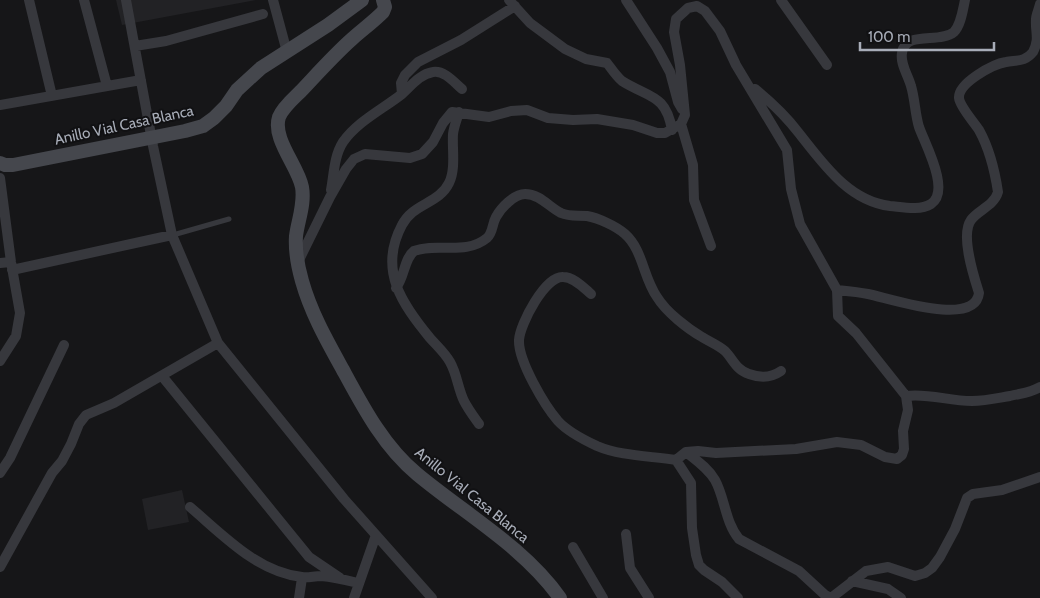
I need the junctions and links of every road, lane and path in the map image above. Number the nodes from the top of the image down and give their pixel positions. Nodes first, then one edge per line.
1 (29, 0) edge
2 (84, 0) edge
3 (126, 0) edge
4 (273, 0) edge
5 (362, 0) edge
6 (383, 0) edge
7 (626, 0) edge
8 (781, 0) edge
9 (965, 0) edge
10 (512, 3) edge
11 (1040, 4) edge
12 (263, 14) dead end
13 (135, 46) junction
14 (287, 52) junction
15 (827, 65) dead end
16 (141, 80) junction
17 (107, 86) junction
18 (750, 86) junction
19 (462, 89) dead end
20 (402, 94) junction
21 (52, 96) junction
22 (0, 105) edge
23 (459, 112) junction
24 (680, 123) junction
25 (152, 136) junction
26 (0, 163) edge
27 (0, 178) edge
28 (330, 197) junction
29 (229, 219) dead end
30 (172, 235) junction
31 (711, 246) dead end
32 (298, 262) junction
33 (8, 265) edge
34 (396, 288) junction
35 (837, 290) junction
36 (591, 294) dead end
37 (218, 343) junction
38 (64, 345) dead end
39 (0, 360) edge
40 (781, 371) dead end
41 (162, 376) junction
42 (1040, 387) edge
43 (906, 396) junction
44 (479, 424) dead end
45 (686, 452) junction
46 (676, 460) junction
47 (0, 473) edge
48 (1040, 477) edge
49 (190, 507) dead end
50 (376, 534) junction
51 (626, 534) dead end
52 (573, 547) dead end
53 (0, 567) edge
54 (302, 578) junction
55 (340, 578) junction
56 (852, 582) junction
57 (358, 583) junction
58 (554, 594) edge
59 (299, 598) edge
60 (354, 598) edge
61 (432, 598) edge
62 (602, 598) edge
63 (649, 598) edge
64 (738, 598) edge
65 (901, 598) edge

1 - 21 street
2 - 17 street
3 - 13 street
4 - 14 street
5 - 14 main road, Anillo Vial Casa Blanca
6 - 32 main road, Anillo Vial Casa Blanca
7 - 24 street
8 - 15 street
9 - 18 street
10 - 20 street
10 - 24 street
11 - 35 street
12 - 13 street
13 - 16 street
14 - 25 main road, Anillo Vial Casa Blanca
16 - 17 street
16 - 25 street
17 - 21 street
18 - 24 street
18 - 35 street
19 - 20 street
20 - 28 street
21 - 22 street
23 - 24 street
23 - 28 street
23 - 34 street
24 - 31 street
25 - 26 main road, Anillo Vial Casa Blanca
25 - 30 street
27 - 33 street
28 - 32 street
29 - 30 lane
30 - 33 street
30 - 37 street
32 - 58 main road, Anillo Vial Casa Blanca
33 - 39 street
34 - 40 street
34 - 44 street
35 - 43 street
36 - 46 street
37 - 41 street
37 - 50 street
38 - 47 street
41 - 53 street
41 - 55 street
42 - 43 street
43 - 45 street
45 - 46 street
45 - 56 street
46 - 64 street
48 - 56 street
49 - 54 street
50 - 57 street
50 - 61 street
51 - 63 street
52 - 62 street
54 - 55 street
54 - 59 street
55 - 57 street
56 - 65 street
57 - 60 street

